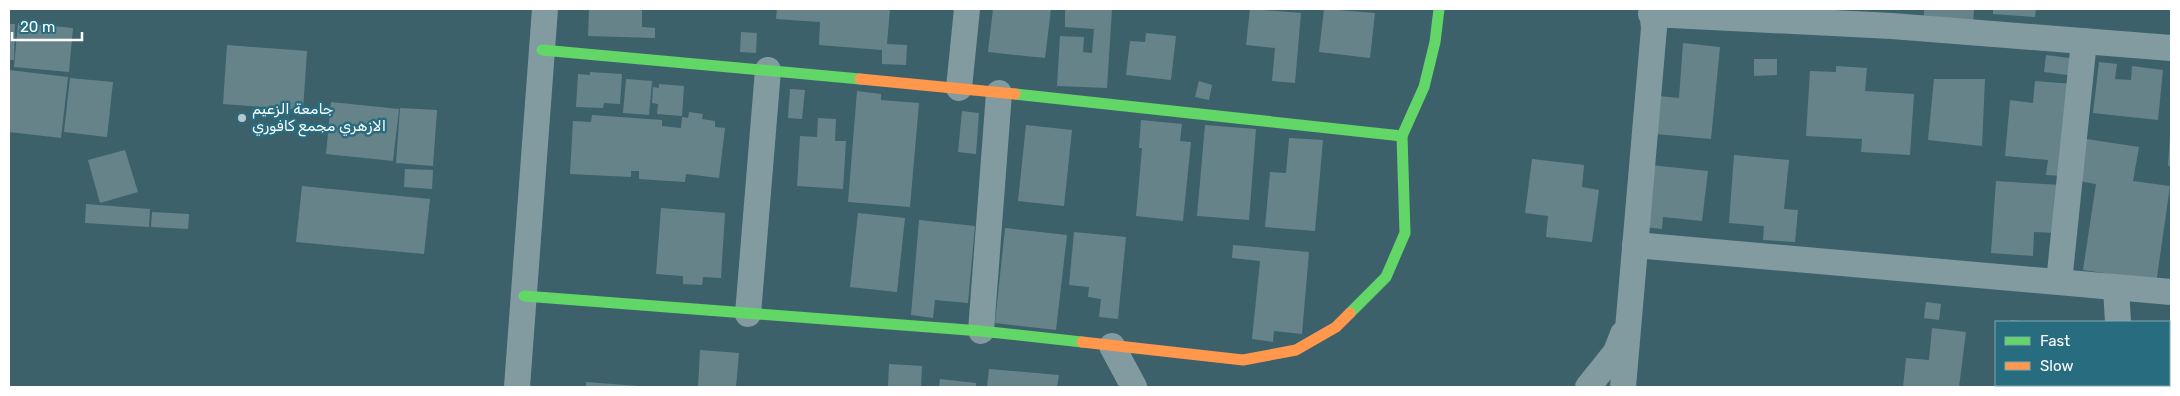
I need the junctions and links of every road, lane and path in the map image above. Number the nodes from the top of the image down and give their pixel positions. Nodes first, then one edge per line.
1 (545, 9) edge
2 (967, 9) edge
3 (1439, 9) edge
4 (1651, 12) edge
5 (1893, 17) edge
6 (2084, 42) junction
7 (2171, 48) edge
8 (542, 50) junction
9 (768, 70) junction
10 (959, 88) junction
11 (999, 93) junction
12 (1402, 136) junction
13 (1635, 245) junction
14 (2059, 282) junction
15 (2116, 288) junction
16 (2171, 292) edge
17 (524, 296) junction
18 (748, 314) junction
19 (2118, 321) edge
20 (1628, 323) junction
21 (981, 331) junction
22 (1112, 346) junction
23 (517, 387) edge
24 (1134, 387) edge
25 (1588, 387) edge
26 (1623, 387) edge

1 - 8 street
2 - 10 street
3 - 12 street
4 - 5 street
4 - 13 street
5 - 6 street
6 - 7 street
6 - 14 street
8 - 9 street
8 - 17 street
9 - 10 street
9 - 18 street
10 - 11 street
11 - 12 street
11 - 21 street
12 - 22 street
13 - 14 street
13 - 20 street
14 - 15 street
15 - 16 street
15 - 19 street
17 - 18 street
17 - 23 street
18 - 21 street
20 - 25 street
20 - 26 street
21 - 22 street
22 - 24 street

